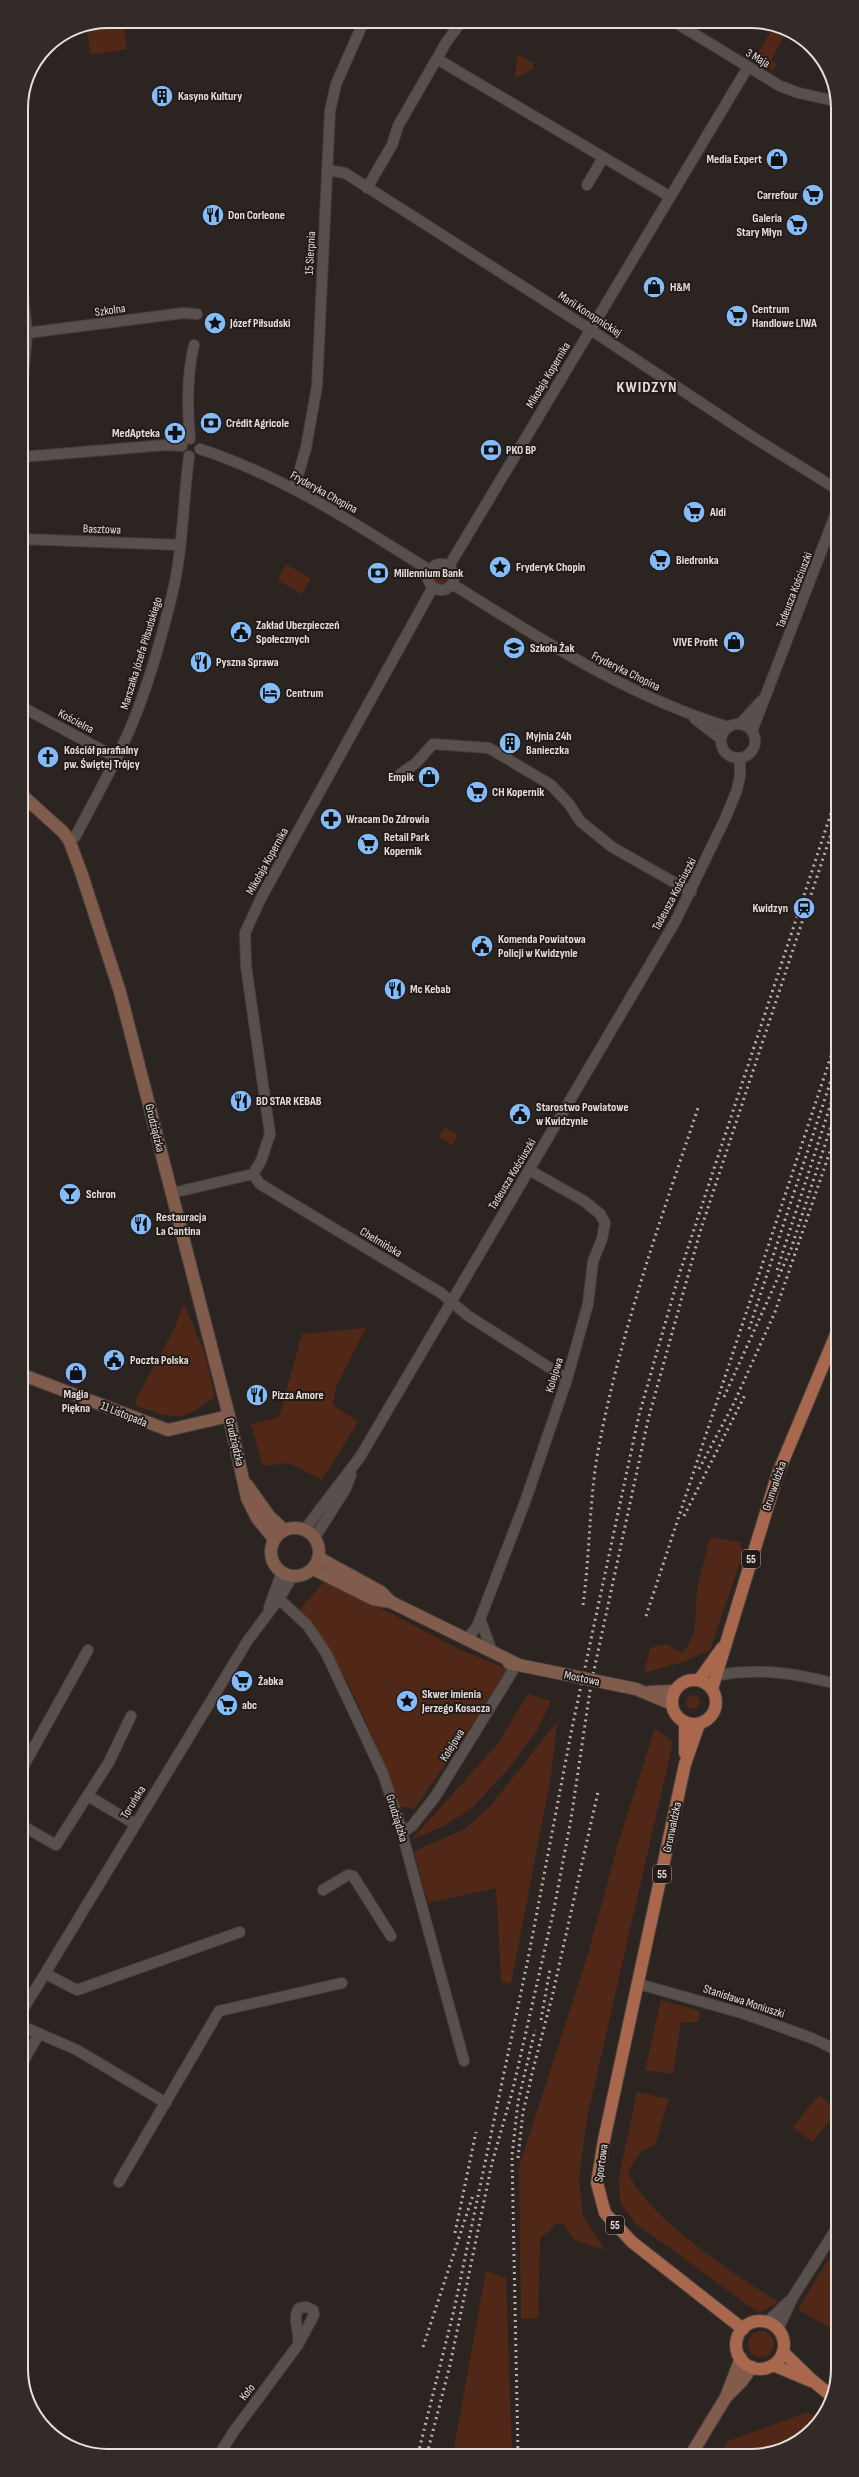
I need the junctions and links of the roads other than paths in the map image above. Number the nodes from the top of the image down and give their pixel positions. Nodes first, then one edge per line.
1 (361, 28) edge
2 (457, 28) edge
3 (684, 28) edge
4 (437, 59) junction
5 (748, 67) junction
6 (830, 100) edge
7 (603, 158) junction
8 (326, 170) junction
9 (587, 185) dead end
10 (367, 188) junction
11 (669, 196) junction
12 (197, 314) dead end
13 (591, 330) junction
14 (28, 339) edge
15 (194, 345) dead end
16 (190, 439) junction
17 (182, 446) junction
18 (200, 449) junction
19 (28, 456) edge
20 (189, 456) junction
21 (831, 485) edge
22 (294, 489) junction
23 (831, 526) edge
24 (28, 539) edge
25 (180, 545) junction
26 (449, 566) junction
27 (429, 570) junction
28 (452, 584) junction
29 (433, 587) junction
30 (765, 697) junction
31 (28, 710) edge
32 (688, 714) junction
33 (741, 724) junction
34 (728, 726) junction
35 (752, 731) junction
36 (721, 739) junction
37 (117, 758) junction
38 (740, 758) junction
39 (400, 774) dead end
40 (28, 800) edge
41 (69, 840) junction
42 (691, 892) junction
43 (529, 1170) junction
44 (253, 1174) junction
45 (172, 1193) junction
46 (451, 1302) junction
47 (831, 1357) edge
48 (28, 1377) edge
49 (567, 1379) junction
50 (229, 1416) junction
51 (353, 1469) junction
52 (245, 1483) junction
53 (305, 1529) junction
54 (284, 1530) junction
55 (316, 1537) junction
56 (274, 1539) junction
57 (316, 1563) junction
58 (287, 1574) junction
59 (279, 1599) junction
60 (268, 1611) junction
61 (480, 1619) junction
62 (466, 1640) junction
63 (724, 1645) junction
64 (88, 1650) dead end
65 (492, 1651) junction
66 (517, 1664) junction
67 (718, 1675) junction
68 (699, 1680) junction
69 (831, 1683) edge
70 (712, 1689) junction
71 (641, 1690) junction
72 (674, 1692) junction
73 (672, 1704) junction
74 (132, 1716) dead end
75 (685, 1722) junction
76 (699, 1724) junction
77 (28, 1758) edge
78 (685, 1764) junction
79 (88, 1796) junction
80 (134, 1824) junction
81 (28, 1829) edge
82 (402, 1833) junction
83 (323, 1890) dead end
84 (240, 1932) dead end
85 (391, 1936) dead end
86 (46, 1974) junction
87 (342, 1983) dead end
88 (639, 1984) junction
89 (28, 2002) edge
90 (28, 2029) edge
91 (39, 2034) junction
92 (831, 2047) edge
93 (28, 2053) edge
94 (464, 2061) dead end
95 (166, 2103) junction
96 (119, 2182) dead end
97 (831, 2237) edge
98 (793, 2297) junction
99 (767, 2322) junction
100 (743, 2329) junction
101 (778, 2330) junction
102 (298, 2345) dead end
103 (783, 2352) junction
104 (740, 2358) junction
105 (773, 2365) junction
106 (752, 2367) junction
107 (812, 2381) junction
108 (828, 2392) edge
109 (726, 2397) junction
110 (223, 2449) edge
111 (694, 2449) edge

1 - 8 street, 15 Sierpnia
2 - 4 street
3 - 5 street, 3 Maja
4 - 7 street
4 - 10 street
5 - 6 street, 3 Maja
5 - 11 street, Mikołaja Kopernika
7 - 9 street
7 - 11 street
8 - 10 street, Marii Konopnickiej
8 - 22 street, 15 Sierpnia
10 - 13 street, Marii Konopnickiej
11 - 13 street, Mikołaja Kopernika
12 - 14 street, Szkolna
13 - 21 street, Marii Konopnickiej
13 - 26 street, Mikołaja Kopernika
15 - 16 street
16 - 17 street
16 - 18 street
17 - 19 street
17 - 20 street
18 - 20 street
18 - 22 street, Fryderyka Chopina
20 - 25 street, Marszałka Józefa Piłsudskiego
22 - 27 street, Fryderyka Chopina
23 - 30 street, Tadeusza Kościuszki
24 - 25 street, Basztowa
25 - 37 street, Marszałka Józefa Piłsudskiego
26 - 27 street
26 - 28 street
27 - 29 street
28 - 29 street
28 - 32 street, Fryderyka Chopina
29 - 44 street, Mikołaja Kopernika
30 - 33 street, Tadeusza Kościuszki
30 - 35 street, Tadeusza Kościuszki
31 - 37 street, Kościelna
32 - 34 street, Fryderyka Chopina
32 - 36 street, Fryderyka Chopina
33 - 34 street
33 - 35 street
34 - 36 street
35 - 38 street
36 - 38 street
37 - 41 street, Marszałka Józefa Piłsudskiego
38 - 42 street, Tadeusza Kościuszki
39 - 42 street
40 - 41 street, Grudziądzka
41 - 45 street, Grudziądzka
42 - 43 street, Tadeusza Kościuszki
43 - 46 street, Tadeusza Kościuszki
43 - 49 street, Kolejowa
44 - 45 street
44 - 46 street, Chełmińska
45 - 50 street, Grudziądzka
46 - 49 street, Chełmińska
46 - 51 street, Tadeusza Kościuszki
47 - 63 main road, Grunwaldzka / 55
48 - 50 street, 11 Listopada
49 - 61 street, Kolejowa
50 - 52 street, Grudziądzka
51 - 53 street, Tadeusza Kościuszki
51 - 55 street, Tadeusza Kościuszki
52 - 54 street, Grudziądzka
52 - 56 street, Grudziądzka
53 - 54 street
53 - 55 street
54 - 56 street
55 - 57 street
56 - 58 street
57 - 58 street
57 - 62 street, Mostowa
58 - 59 street, Toruńska
58 - 60 street, Toruńska
59 - 60 street, Toruńska
59 - 82 street, Grudziądzka
60 - 80 street, Toruńska
61 - 62 street, Kolejowa
61 - 65 street
62 - 65 street, Mostowa
62 - 66 street, Mostowa
63 - 67 main road, Grunwaldzka / 55
63 - 68 main road, Grunwaldzka / 55
64 - 77 street
65 - 66 street, Mostowa
66 - 71 street, Mostowa, bridge
66 - 82 street, Kolejowa
67 - 69 street
67 - 70 main road, Grunwaldzka / 55
68 - 70 main road
68 - 72 main road
70 - 76 main road, 55
71 - 72 street, Mostowa
71 - 73 street, Mostowa
72 - 73 main road
73 - 75 main road
74 - 79 street
75 - 76 main road
75 - 78 main road, Grunwaldzka / 55
76 - 78 main road, Grunwaldzka / 55
78 - 88 main road, Grunwaldzka / 55
79 - 80 street
79 - 81 street
80 - 86 street, Toruńska
82 - 94 street, Grudziądzka
83 - 85 street
84 - 86 street
86 - 89 street, Toruńska
87 - 95 street
88 - 92 street, Stanisława Moniuszki
88 - 100 main road, Sportowa / 55
90 - 91 street
91 - 93 street
91 - 95 street
95 - 96 street
97 - 98 street
98 - 99 street
98 - 101 street
99 - 100 main road
99 - 101 main road
100 - 104 main road
101 - 103 main road
102 - 110 street, Koło
103 - 105 main road
103 - 107 main road
104 - 106 main road
104 - 109 street
105 - 106 main road
105 - 107 main road
106 - 109 street
107 - 108 main road
109 - 111 street

